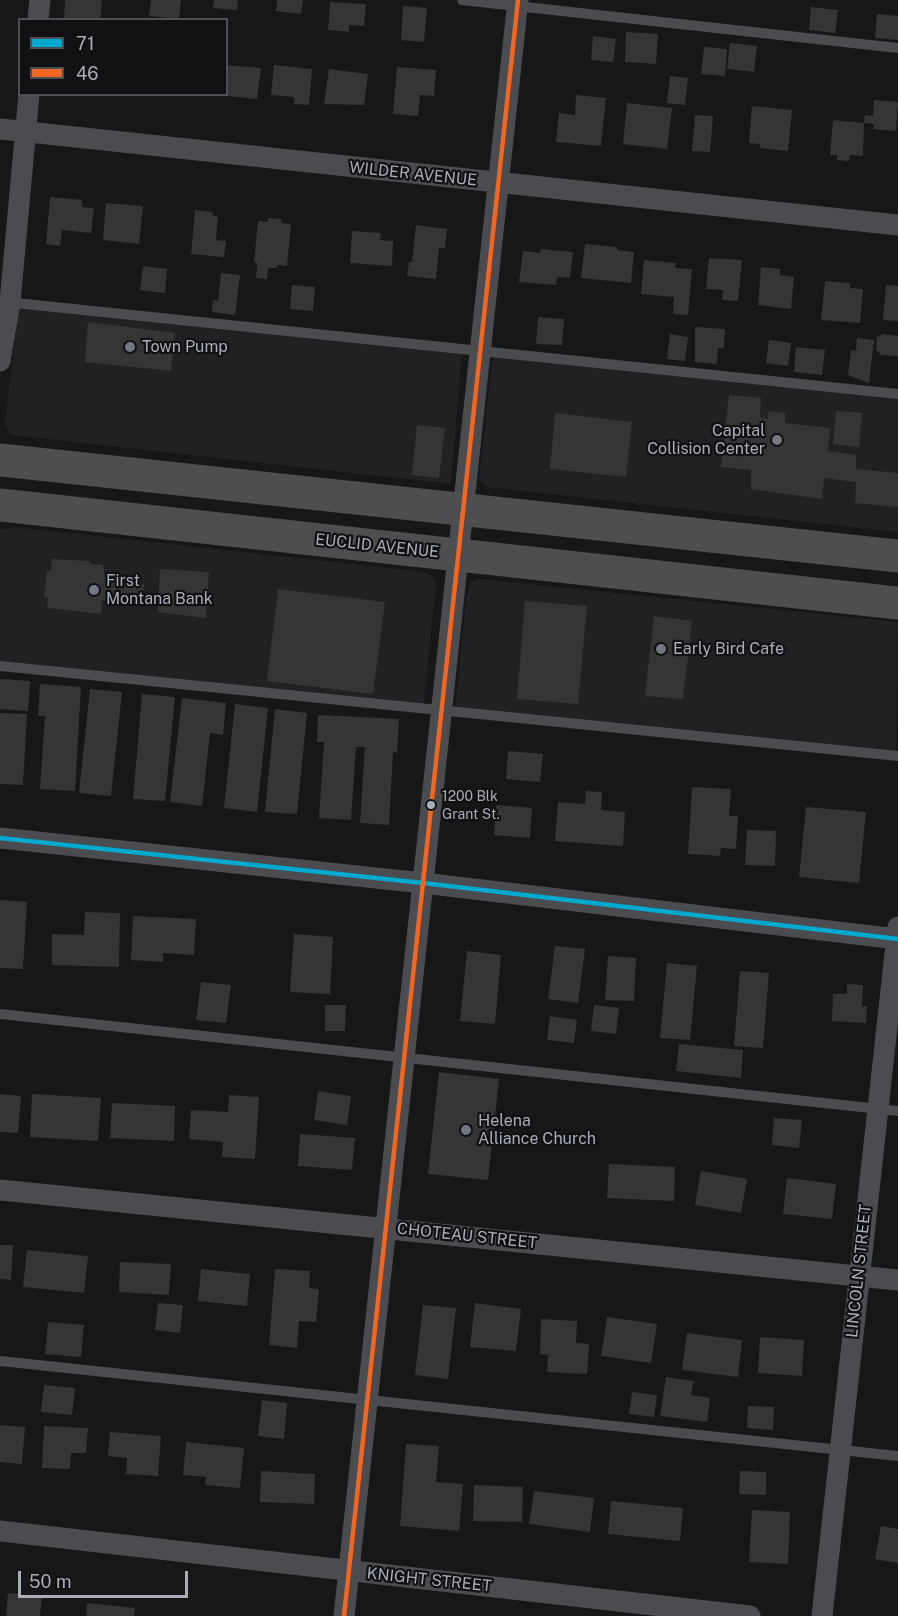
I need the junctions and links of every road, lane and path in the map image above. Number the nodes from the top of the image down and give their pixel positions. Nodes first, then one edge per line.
1 (40, 0) edge
2 (462, 0) edge
3 (518, 3) edge
4 (38, 18) edge
5 (898, 48) edge
6 (29, 96) edge
7 (0, 129) edge
8 (25, 132) junction
9 (498, 183) junction
10 (898, 225) edge
11 (5, 301) edge
12 (480, 352) junction
13 (0, 361) edge
14 (898, 394) edge
15 (0, 460) edge
16 (0, 505) edge
17 (463, 510) junction
18 (458, 555) junction
19 (898, 556) edge
20 (898, 603) edge
21 (0, 666) edge
22 (441, 710) junction
23 (898, 756) edge
24 (0, 838) edge
25 (423, 883) junction
26 (898, 935) edge
27 (0, 1014) edge
28 (404, 1057) junction
29 (888, 1109) edge
30 (0, 1190) edge
31 (385, 1227) junction
32 (858, 1276) junction
33 (898, 1280) edge
34 (0, 1361) edge
35 (367, 1400) junction
36 (841, 1450) junction
37 (898, 1456) edge
38 (0, 1531) edge
39 (348, 1571) junction
40 (344, 1616) edge
41 (750, 1616) edge
42 (822, 1616) edge

1 - 4 street
2 - 3 lane
3 - 5 lane
3 - 9 street
6 - 8 street
7 - 8 street, WILDER AVENUE
8 - 9 street, WILDER AVENUE
8 - 11 street
9 - 10 street, WILDER AVENUE
9 - 12 street
11 - 12 lane
11 - 13 street
12 - 14 lane
12 - 17 street
15 - 17 highway
16 - 18 highway, EUCLID AVENUE
17 - 18 street
17 - 19 highway
18 - 20 highway, EUCLID AVENUE
18 - 22 street
21 - 22 lane
22 - 23 lane
22 - 25 street
24 - 25 street
25 - 26 street
25 - 28 street
26 - 29 street, LINCOLN STREET
27 - 28 lane
28 - 29 lane
28 - 31 street
29 - 32 street, LINCOLN STREET
30 - 31 street, CHOTEAU STREET
31 - 32 street, CHOTEAU STREET
31 - 35 street
32 - 33 street, CHOTEAU STREET
32 - 36 street, LINCOLN STREET
34 - 35 lane
35 - 36 lane
35 - 39 street
36 - 37 lane
36 - 42 street, LINCOLN STREET
38 - 39 street, KNIGHT STREET
39 - 40 street
39 - 41 street, KNIGHT STREET

